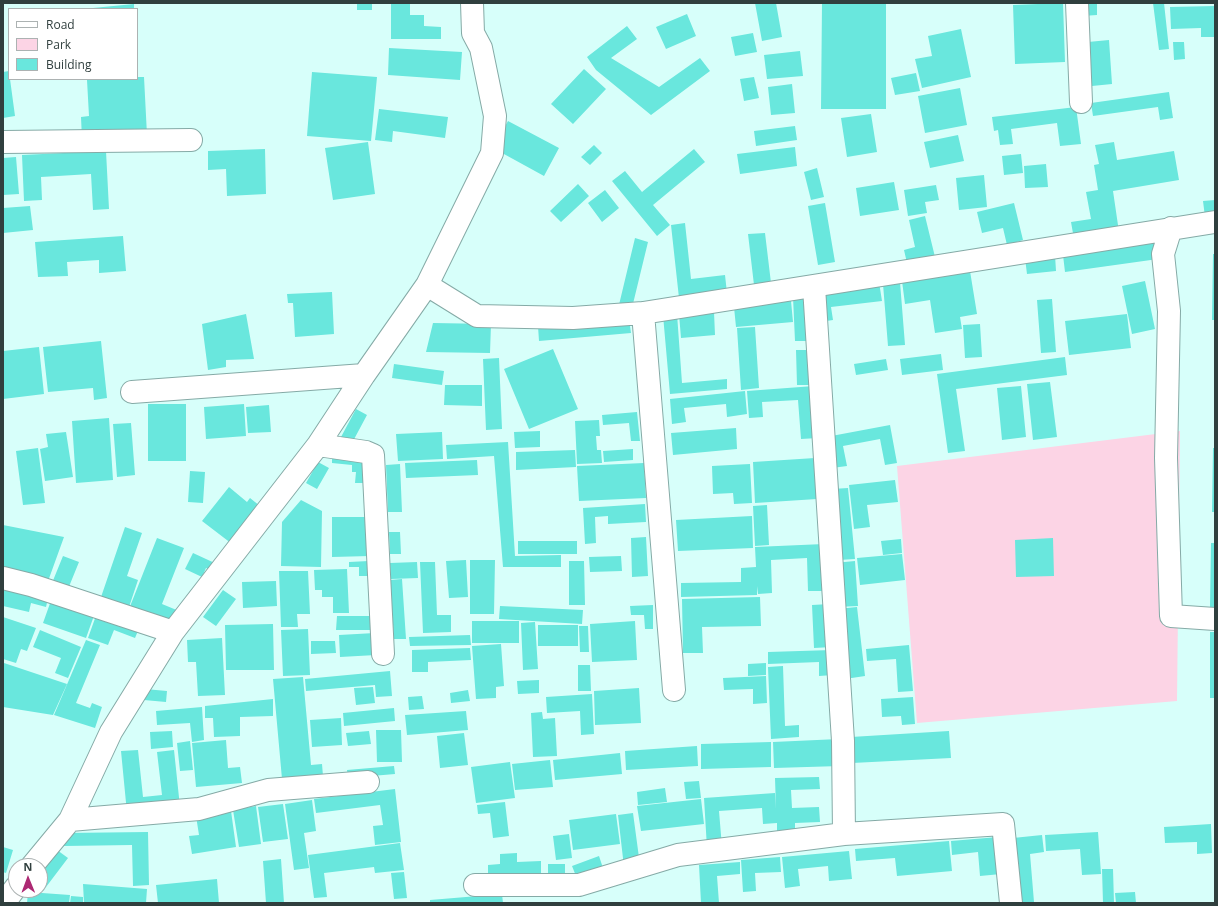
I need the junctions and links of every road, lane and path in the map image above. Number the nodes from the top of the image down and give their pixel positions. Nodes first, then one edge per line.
1 (472, 3) edge
2 (1077, 3) edge
3 (1081, 102) dead end
4 (191, 140) dead end
5 (3, 142) edge
6 (1215, 222) edge
7 (1171, 228) junction
8 (427, 285) junction
9 (814, 287) junction
10 (643, 313) junction
11 (364, 375) junction
12 (132, 392) dead end
13 (318, 445) junction
14 (3, 578) edge
15 (1215, 619) edge
16 (173, 632) junction
17 (383, 654) dead end
18 (674, 690) dead end
19 (368, 782) dead end
20 (70, 820) junction
21 (844, 834) junction
22 (39, 858) edge
23 (475, 885) dead end
24 (1011, 903) edge

1 - 8 street
2 - 3 street
4 - 5 street
6 - 7 street
7 - 9 street
7 - 15 street
8 - 10 street
8 - 11 street
9 - 10 street
9 - 21 street
10 - 18 street
11 - 12 street
11 - 13 street
13 - 16 street
13 - 17 street
14 - 16 street
16 - 20 street
19 - 20 street
20 - 22 street
21 - 23 street
21 - 24 street

